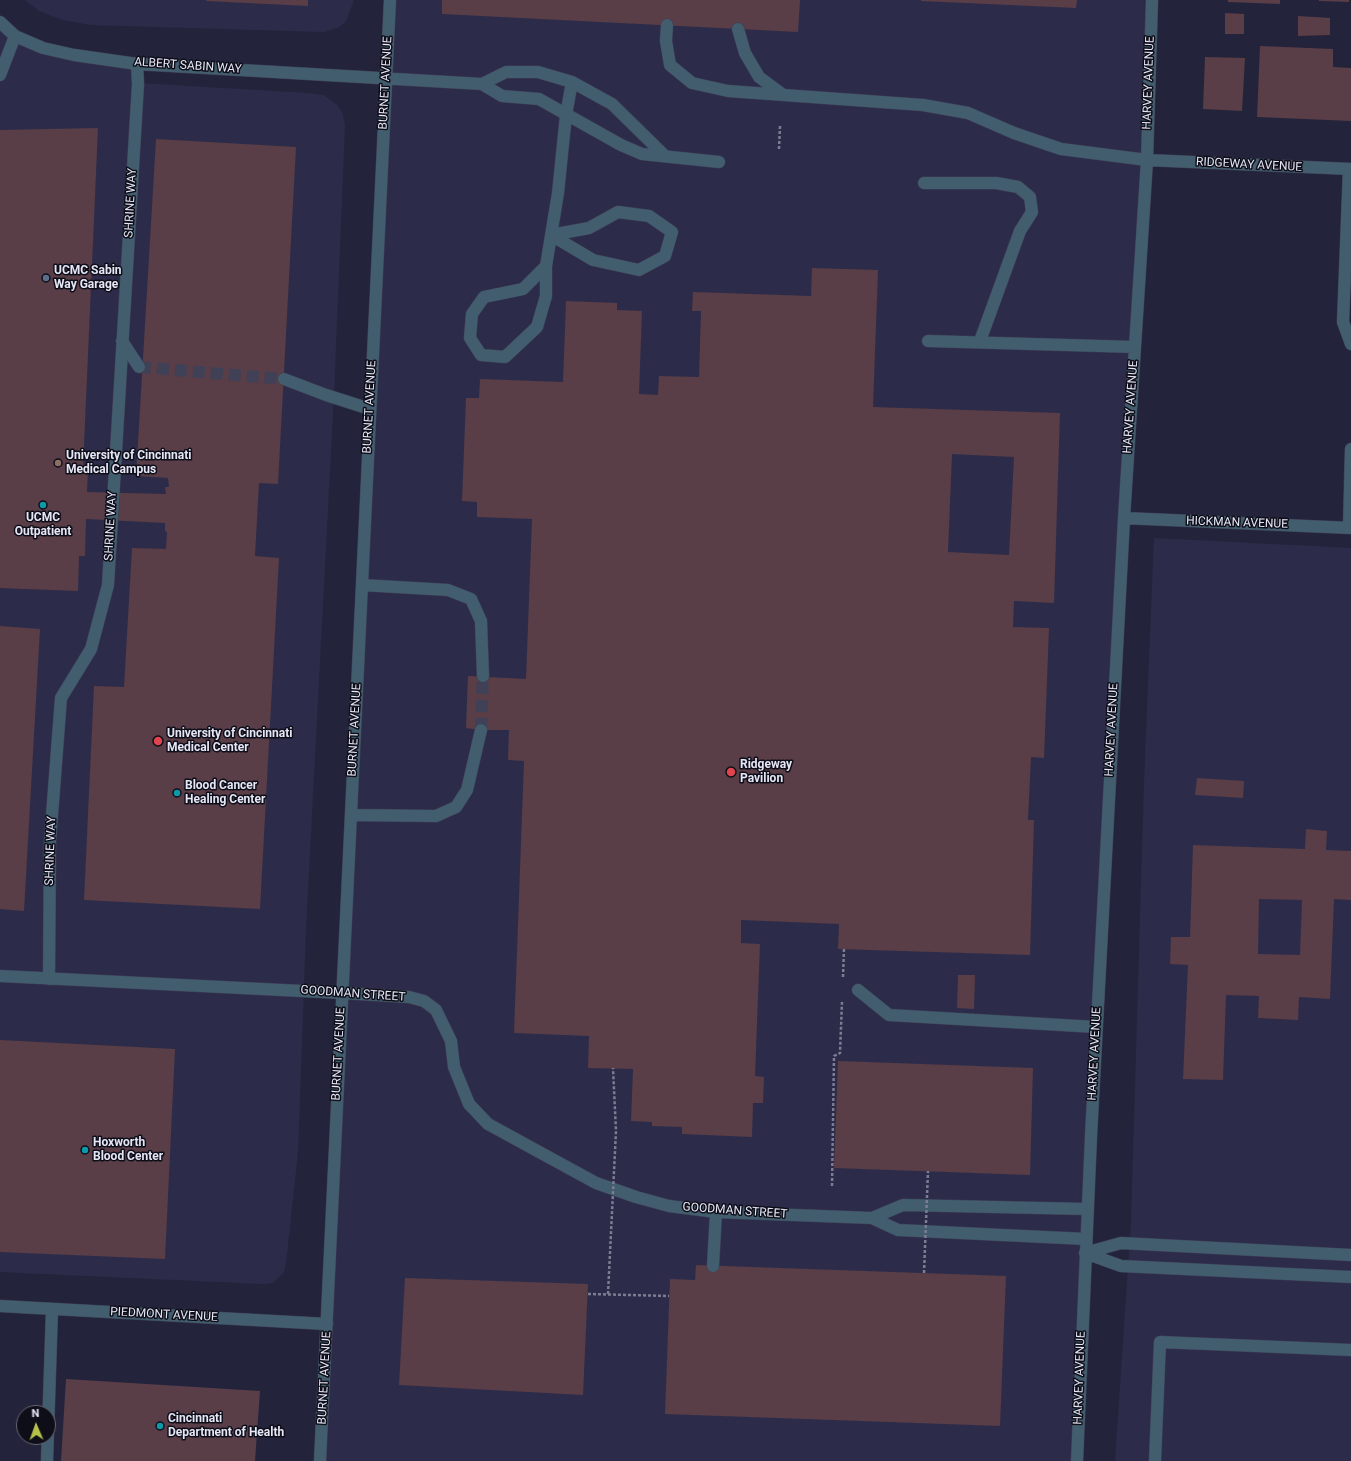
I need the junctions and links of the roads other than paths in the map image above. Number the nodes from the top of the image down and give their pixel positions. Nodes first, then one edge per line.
1 (390, 0) edge
2 (1152, 0) edge
3 (0, 22) edge
4 (666, 25) dead end
5 (738, 29) dead end
6 (15, 36) junction
7 (137, 64) junction
8 (0, 75) edge
9 (386, 78) junction
10 (572, 82) junction
11 (482, 84) junction
12 (782, 94) junction
13 (566, 114) junction
14 (665, 156) junction
15 (1147, 160) junction
16 (719, 162) dead end
17 (1350, 169) edge
18 (924, 183) dead end
19 (551, 235) junction
20 (546, 266) junction
21 (928, 340) dead end
22 (122, 341) junction
23 (980, 341) junction
24 (1351, 344) edge
25 (1135, 347) junction
26 (140, 367) dead end
27 (284, 379) tunnel mouth
28 (370, 409) junction
29 (1351, 449) edge
30 (1124, 518) junction
31 (1350, 528) edge
32 (362, 585) junction
33 (483, 676) tunnel mouth
34 (481, 730) tunnel mouth
35 (351, 815) junction
36 (0, 976) edge
37 (50, 979) junction
38 (858, 990) dead end
39 (342, 993) junction
40 (1096, 1027) junction
41 (1087, 1209) junction
42 (716, 1212) junction
43 (872, 1218) junction
44 (1086, 1239) junction
45 (1085, 1253) junction
46 (1351, 1255) edge
47 (713, 1266) dead end
48 (1351, 1276) edge
49 (0, 1306) edge
50 (52, 1309) junction
51 (327, 1324) junction
52 (1351, 1350) edge
53 (48, 1461) edge
54 (320, 1461) edge
55 (1077, 1461) edge
56 (1155, 1461) edge

1 - 9 street, BURNET AVENUE
2 - 15 street, HARVEY AVENUE
3 - 6 street, ALBERT SABIN WAY
4 - 12 street, RIDGEWAY AVENUE
5 - 12 street
6 - 7 street, ALBERT SABIN WAY
6 - 8 street
7 - 9 street, ALBERT SABIN WAY
7 - 22 street, SHRINE WAY
9 - 11 street, ALBERT SABIN WAY
9 - 28 street, BURNET AVENUE
10 - 11 street
10 - 13 street
10 - 14 street
11 - 13 street
12 - 15 street, RIDGEWAY AVENUE
13 - 14 street
13 - 19 street
14 - 16 street
15 - 17 street, RIDGEWAY AVENUE
15 - 25 street, HARVEY AVENUE
17 - 24 street
18 - 23 street
19 - 19 street
19 - 20 street
20 - 20 street
21 - 23 street
22 - 26 street
22 - 37 street, SHRINE WAY
23 - 25 street
25 - 30 street, HARVEY AVENUE
27 - 28 street
28 - 32 street, BURNET AVENUE
29 - 31 street
30 - 31 street, HICKMAN AVENUE
30 - 40 street, HARVEY AVENUE
32 - 33 street
32 - 35 street, BURNET AVENUE
34 - 35 street
35 - 39 street, BURNET AVENUE
36 - 37 street, GOODMAN STREET
37 - 39 street, GOODMAN STREET
38 - 40 street
39 - 42 street, GOODMAN STREET
39 - 51 street, BURNET AVENUE
40 - 41 street, HARVEY AVENUE
41 - 43 street, GOODMAN STREET
41 - 44 street, HARVEY AVENUE
42 - 43 street, GOODMAN STREET
42 - 47 street
43 - 44 street, GOODMAN STREET
44 - 45 street, HARVEY AVENUE
45 - 46 street
45 - 48 street
45 - 55 street, HARVEY AVENUE
49 - 50 street, PIEDMONT AVENUE
50 - 51 street, PIEDMONT AVENUE
50 - 53 street
51 - 54 street, BURNET AVENUE
52 - 56 street

